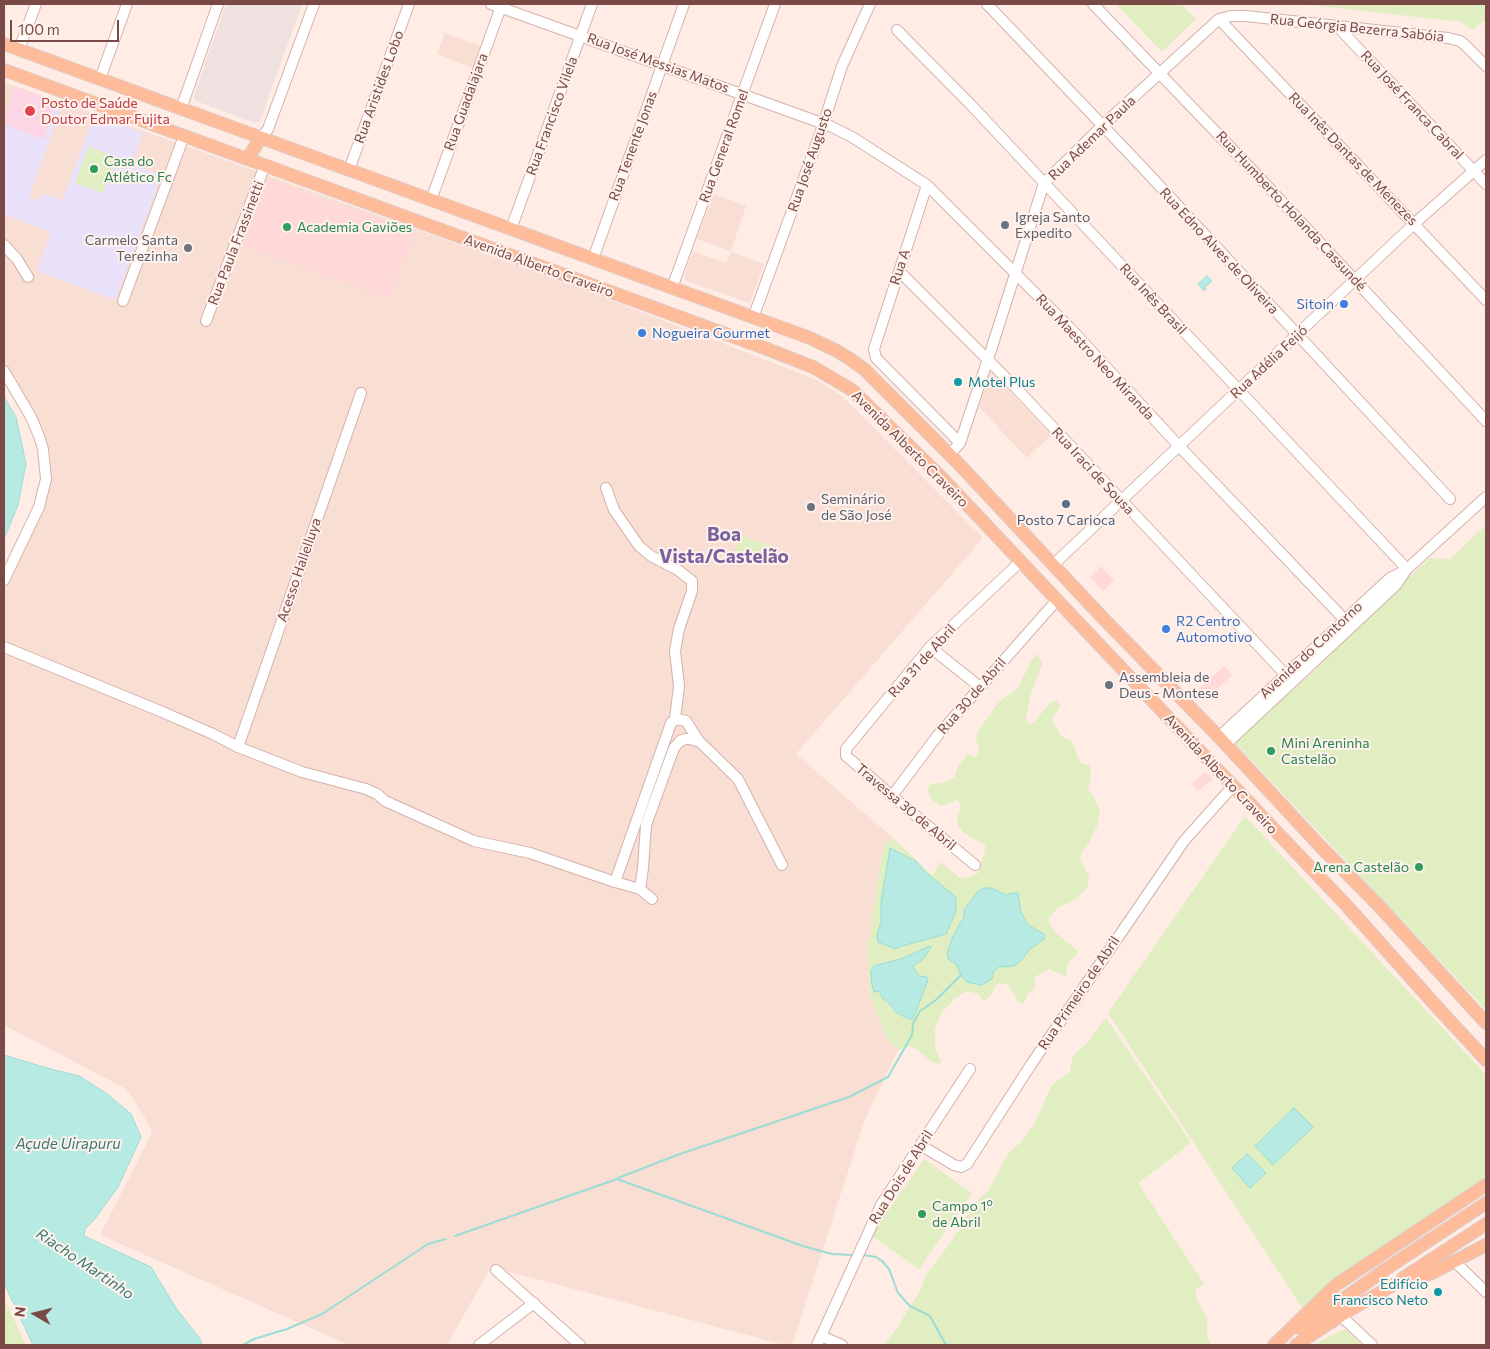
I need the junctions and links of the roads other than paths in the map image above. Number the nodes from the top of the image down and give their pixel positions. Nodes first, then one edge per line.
1 (36, 4) edge
2 (127, 4) edge
3 (218, 4) edge
4 (314, 4) edge
5 (409, 4) edge
6 (592, 4) edge
7 (684, 4) edge
8 (775, 4) edge
9 (870, 4) edge
10 (987, 4) edge
11 (1093, 4) edge
12 (498, 5) edge
13 (1219, 19) junction
14 (1337, 26) junction
15 (897, 30) dead end
16 (581, 35) junction
17 (4, 44) edge
18 (19, 49) junction
19 (662, 65) junction
20 (1486, 66) edge
21 (4, 70) edge
22 (1161, 73) junction
23 (100, 79) junction
24 (743, 94) junction
25 (181, 109) junction
26 (824, 123) junction
27 (1102, 126) junction
28 (184, 136) junction
29 (261, 138) junction
30 (247, 159) junction
31 (1486, 160) edge
32 (265, 166) junction
33 (349, 170) junction
34 (1474, 171) junction
35 (1044, 183) junction
36 (1486, 184) edge
37 (927, 185) junction
38 (431, 200) junction
39 (1414, 224) junction
40 (511, 229) junction
41 (4, 245) edge
42 (592, 259) junction
43 (898, 271) junction
44 (1015, 272) junction
45 (28, 277) dead end
46 (1355, 280) junction
47 (672, 288) junction
48 (1486, 300) edge
49 (123, 301) dead end
50 (754, 318) junction
51 (206, 321) dead end
52 (1297, 336) junction
53 (988, 360) junction
54 (4, 371) edge
55 (1238, 391) junction
56 (361, 393) dead end
57 (1486, 421) edge
58 (960, 443) junction
59 (1178, 446) junction
60 (950, 454) junction
61 (933, 470) junction
62 (606, 488) dead end
63 (1486, 496) edge
64 (1450, 500) dead end
65 (1122, 502) junction
66 (1020, 562) junction
67 (1053, 565) junction
68 (1407, 569) junction
69 (4, 580) edge
70 (1057, 600) junction
71 (1344, 619) junction
72 (4, 647) edge
73 (930, 647) junction
74 (1285, 674) junction
75 (980, 687) junction
76 (675, 719) junction
77 (698, 740) junction
78 (1222, 740) junction
79 (849, 744) joint
80 (238, 746) junction
81 (1233, 786) junction
82 (892, 796) junction
83 (782, 865) dead end
84 (975, 865) dead end
85 (615, 882) junction
86 (640, 889) junction
87 (652, 899) dead end
88 (1486, 1023) edge
89 (1486, 1060) edge
90 (970, 1069) dead end
91 (920, 1145) junction
92 (1486, 1185) edge
93 (1486, 1203) edge
94 (1486, 1224) edge
95 (1486, 1245) edge
96 (1455, 1262) junction
97 (496, 1270) dead end
98 (1395, 1284) junction
99 (1486, 1292) edge
100 (534, 1303) junction
101 (1340, 1316) junction
102 (819, 1341) edge
103 (478, 1345) edge
104 (580, 1345) edge
105 (842, 1345) edge
106 (1274, 1345) edge
107 (1279, 1345) edge
108 (1296, 1345) edge
109 (1372, 1345) edge

1 - 18 street
2 - 23 street
3 - 25 street
4 - 29 street
5 - 33 street, Rua Aristides Lobo
6 - 16 street, Rua Francisco Vilela
7 - 19 street, Rua Tenente Jonas
8 - 24 street, Rua General Romel
9 - 26 street, Rua José Augusto
10 - 27 street, Rua Edno Alves de Oliveira
11 - 22 street, Rua Humberto Holanda Cassundé
12 - 16 street, Rua José Messias Matos
12 - 38 street, Rua Guadalajara
13 - 14 street, Rua Geórgia Bezerra Sabóia
13 - 22 street, Rua Ademar Paula
13 - 39 street, Rua Inês Dantas de Menezes
14 - 20 street, Rua Geórgia Bezerra Sabóia
14 - 34 street, Rua José Franca Cabral
15 - 35 street, Rua Inês Brasil
16 - 19 street, Rua José Messias Matos
16 - 40 street, Rua Francisco Vilela
17 - 18 main road, Avenida Alberto Craveiro
18 - 23 main road, Avenida Alberto Craveiro
19 - 24 street, Rua José Messias Matos
19 - 42 street, Rua Tenente Jonas
21 - 28 main road, Avenida Alberto Craveiro
22 - 27 street, Rua Ademar Paula
22 - 46 street, Rua Humberto Holanda Cassundé
23 - 25 main road, Avenida Alberto Craveiro
24 - 26 street, Rua José Messias Matos
24 - 47 street, Rua General Romel
25 - 29 main road, Avenida Alberto Craveiro
26 - 37 street, Rua Maestro Neo Miranda
26 - 50 street, Rua José Augusto
27 - 35 street, Rua Ademar Paula
27 - 52 street, Rua Edno Alves de Oliveira
28 - 30 main road, Avenida Alberto Craveiro
28 - 49 street
29 - 30 main road
29 - 33 main road, Avenida Alberto Craveiro
30 - 32 main road, Avenida Alberto Craveiro
31 - 34 street, Rua Adélia Feijó
32 - 51 street, Rua Paula Frassinetti
32 - 61 main road, Avenida Alberto Craveiro
33 - 38 main road, Avenida Alberto Craveiro
34 - 36 street, Rua José Franca Cabral
34 - 39 street, Rua Adélia Feijó
35 - 44 street, Rua Ademar Paula
35 - 55 street, Rua Inês Brasil
37 - 43 street, Rua A
37 - 44 street, Rua Maestro Neo Miranda
38 - 40 main road, Avenida Alberto Craveiro
39 - 46 street, Rua Adélia Feijó
39 - 48 street, Rua Inês Dantas de Menezes
40 - 42 main road, Avenida Alberto Craveiro
41 - 45 street
42 - 47 main road, Avenida Alberto Craveiro
43 - 53 street, Rua Iraci de Sousa
43 - 58 street, Rua A
44 - 53 street, Rua Ademar Paula
44 - 59 street, Rua Maestro Neo Miranda
46 - 52 street, Rua Adélia Feijó
46 - 57 street, Rua Humberto Holanda Cassundé
47 - 50 main road, Avenida Alberto Craveiro
50 - 60 main road, Avenida Alberto Craveiro
52 - 55 street, Rua Adélia Feijó
52 - 64 street, Rua Edno Alves de Oliveira
53 - 58 street, Rua Ademar Paula
53 - 65 street, Rua Iraci de Sousa
54 - 69 street
55 - 59 street, Rua Adélia Feijó
55 - 68 street, Rua Inês Brasil
56 - 80 street, Acesso Hallelluya
58 - 60 street, Rua Ademar Paula
59 - 65 street, Rua Adélia Feijó
59 - 71 street, Rua Maestro Neo Miranda
60 - 61 main road
60 - 67 main road, Avenida Alberto Craveiro
61 - 66 main road, Avenida Alberto Craveiro
62 - 76 street
63 - 68 street, Avenida do Contorno
65 - 67 street, Rua Adélia Feijó
65 - 74 street, Rua Iraci de Sousa
66 - 70 main road, Avenida Alberto Craveiro
66 - 73 street, Rua 31 de Abril
67 - 78 main road, Avenida Alberto Craveiro
68 - 71 street, Avenida do Contorno
68 - 78 street, Avenida do Contorno
70 - 75 street, Rua 30 de Abril
70 - 81 main road, Avenida Alberto Craveiro
71 - 74 street, Avenida do Contorno
72 - 80 street
73 - 75 street
73 - 79 street, Rua 31 de Abril
74 - 78 street, Avenida do Contorno
75 - 82 street, Rua 30 de Abril
76 - 77 street
76 - 85 street
77 - 83 street
77 - 86 street
78 - 88 main road, Avenida Alberto Craveiro
79 - 82 street, Travessa 30 de Abril
80 - 85 street
81 - 89 main road, Avenida Alberto Craveiro
81 - 91 street, Rua Primeiro de Abril
82 - 84 street, Travessa 30 de Abril
85 - 86 street
86 - 87 street
90 - 91 street, Rua Dois de Abril
91 - 102 street, Rua Dois de Abril
92 - 106 main road
93 - 107 main road
94 - 98 main road
95 - 96 main road
96 - 98 main road
96 - 99 street
97 - 100 street
98 - 101 main road
100 - 103 street
100 - 104 street
101 - 108 main road
101 - 109 street
102 - 105 street

